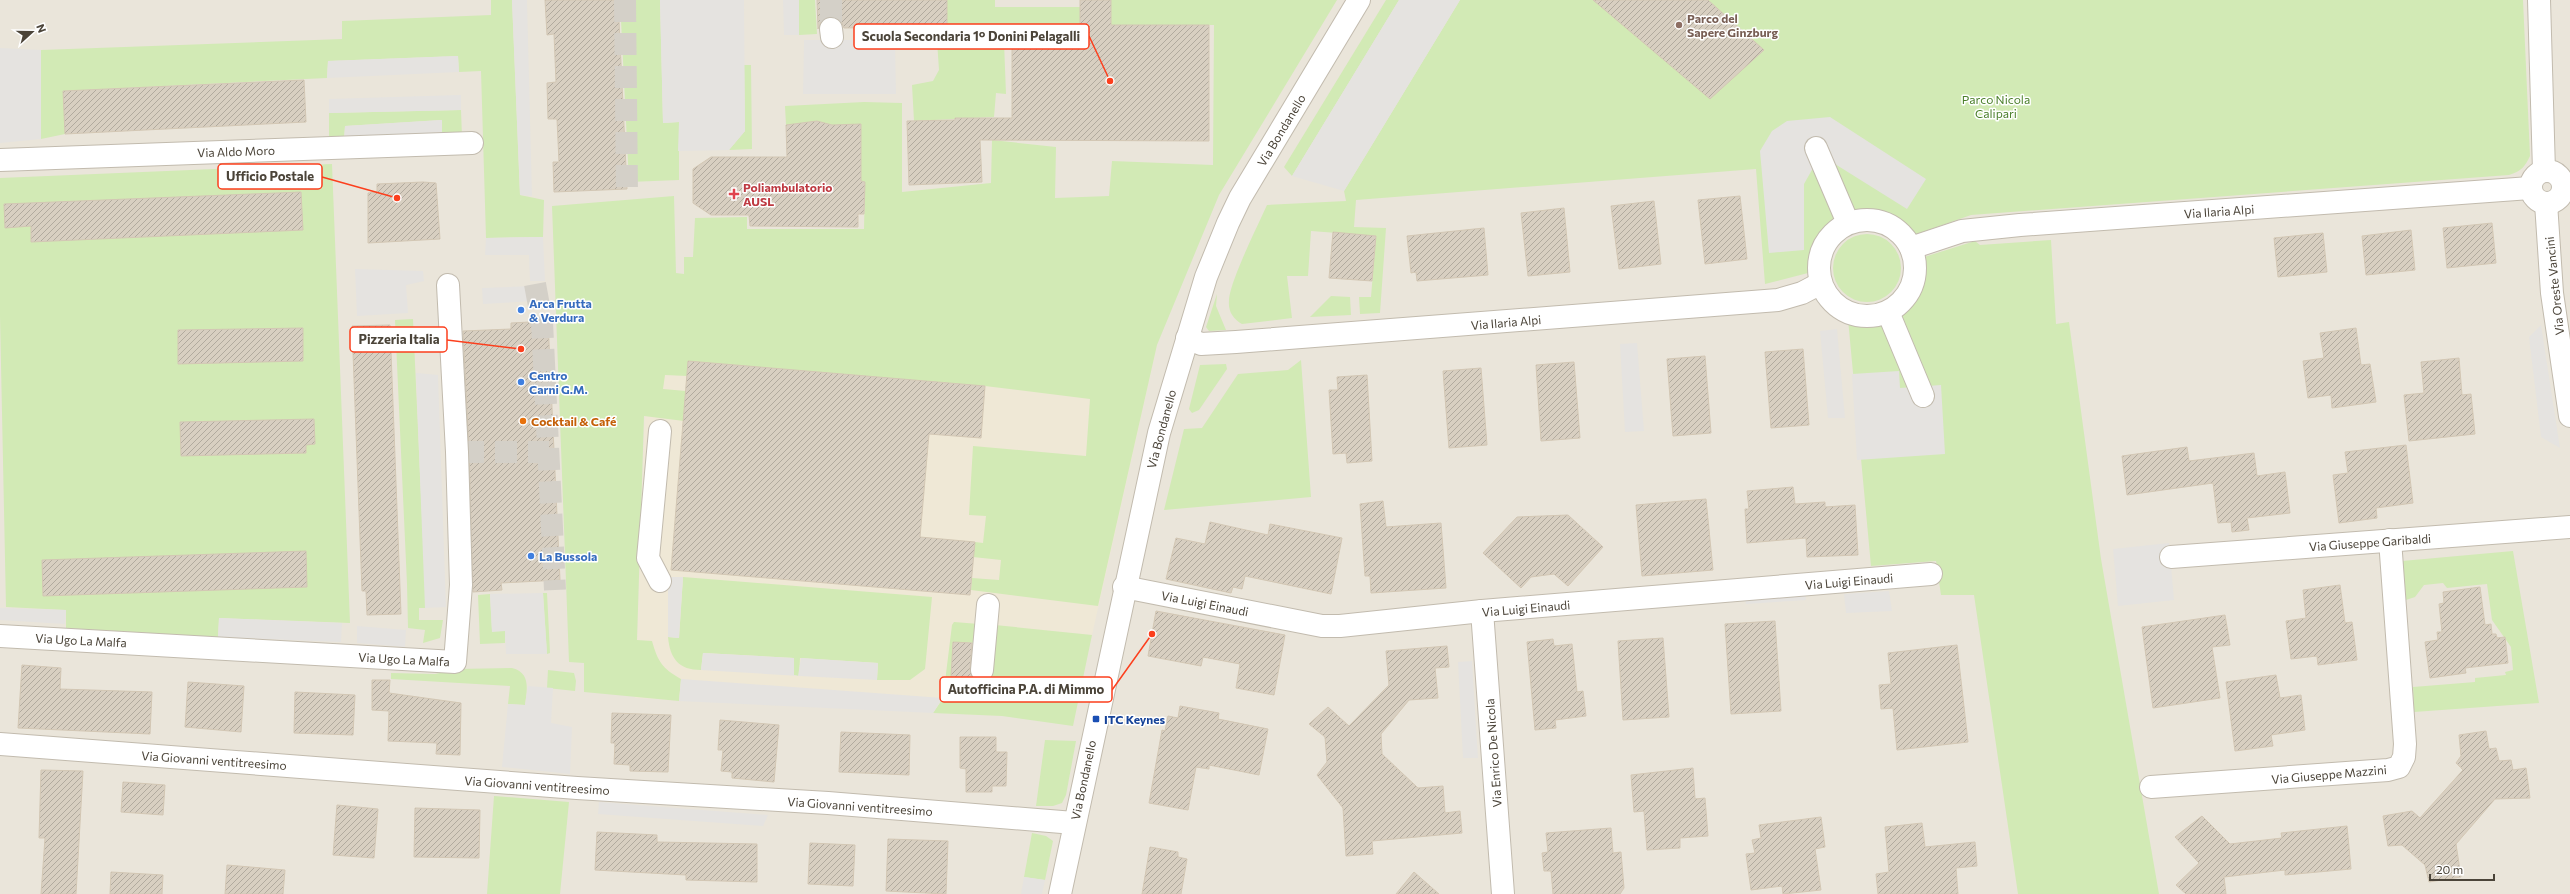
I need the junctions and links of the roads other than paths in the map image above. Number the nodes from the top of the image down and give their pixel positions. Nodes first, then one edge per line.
1 (1359, 0) edge
2 (2539, 0) edge
3 (472, 143) dead end
4 (1816, 148) dead end
5 (0, 160) edge
6 (2544, 171) junction
7 (2566, 186) edge
8 (2530, 188) junction
9 (2546, 203) junction
10 (1848, 223) junction
11 (1911, 248) junction
12 (1821, 283) junction
13 (448, 285) dead end
14 (1888, 312) junction
15 (1187, 338) junction
16 (1924, 396) dead end
17 (2570, 416) edge
18 (660, 431) dead end
19 (2570, 527) edge
20 (2390, 540) junction
21 (2171, 557) dead end
22 (1931, 574) dead end
23 (660, 581) dead end
24 (1124, 587) junction
25 (988, 605) dead end
26 (1482, 611) junction
27 (0, 636) edge
28 (982, 670) dead end
29 (0, 744) edge
30 (2151, 787) dead end
31 (1074, 823) junction
32 (1060, 894) edge
33 (1503, 894) edge

1 - 15 street, Via Bondanello
2 - 6 street
3 - 5 street, Via Aldo Moro
4 - 10 street
6 - 7 street
6 - 8 street
7 - 9 street
8 - 9 street
8 - 11 street, Via Ilaria Alpi
9 - 17 street, Via Oreste Vancini
10 - 11 street
10 - 12 street
11 - 14 street
12 - 14 street
12 - 15 street, Via Ilaria Alpi
13 - 27 street, Via Ugo La Malfa
14 - 16 street
15 - 24 street, Via Bondanello
18 - 23 street
19 - 20 street, Via Giuseppe Garibaldi
20 - 21 street, Via Giuseppe Garibaldi
20 - 30 street, Via Giuseppe Mazzini
22 - 26 street, Via Luigi Einaudi
24 - 26 street, Via Luigi Einaudi
24 - 31 street, Via Bondanello
25 - 28 street
26 - 33 street, Via Enrico De Nicola
29 - 31 street, Via Giovanni ventitreesimo
31 - 32 street, Via Bondanello

